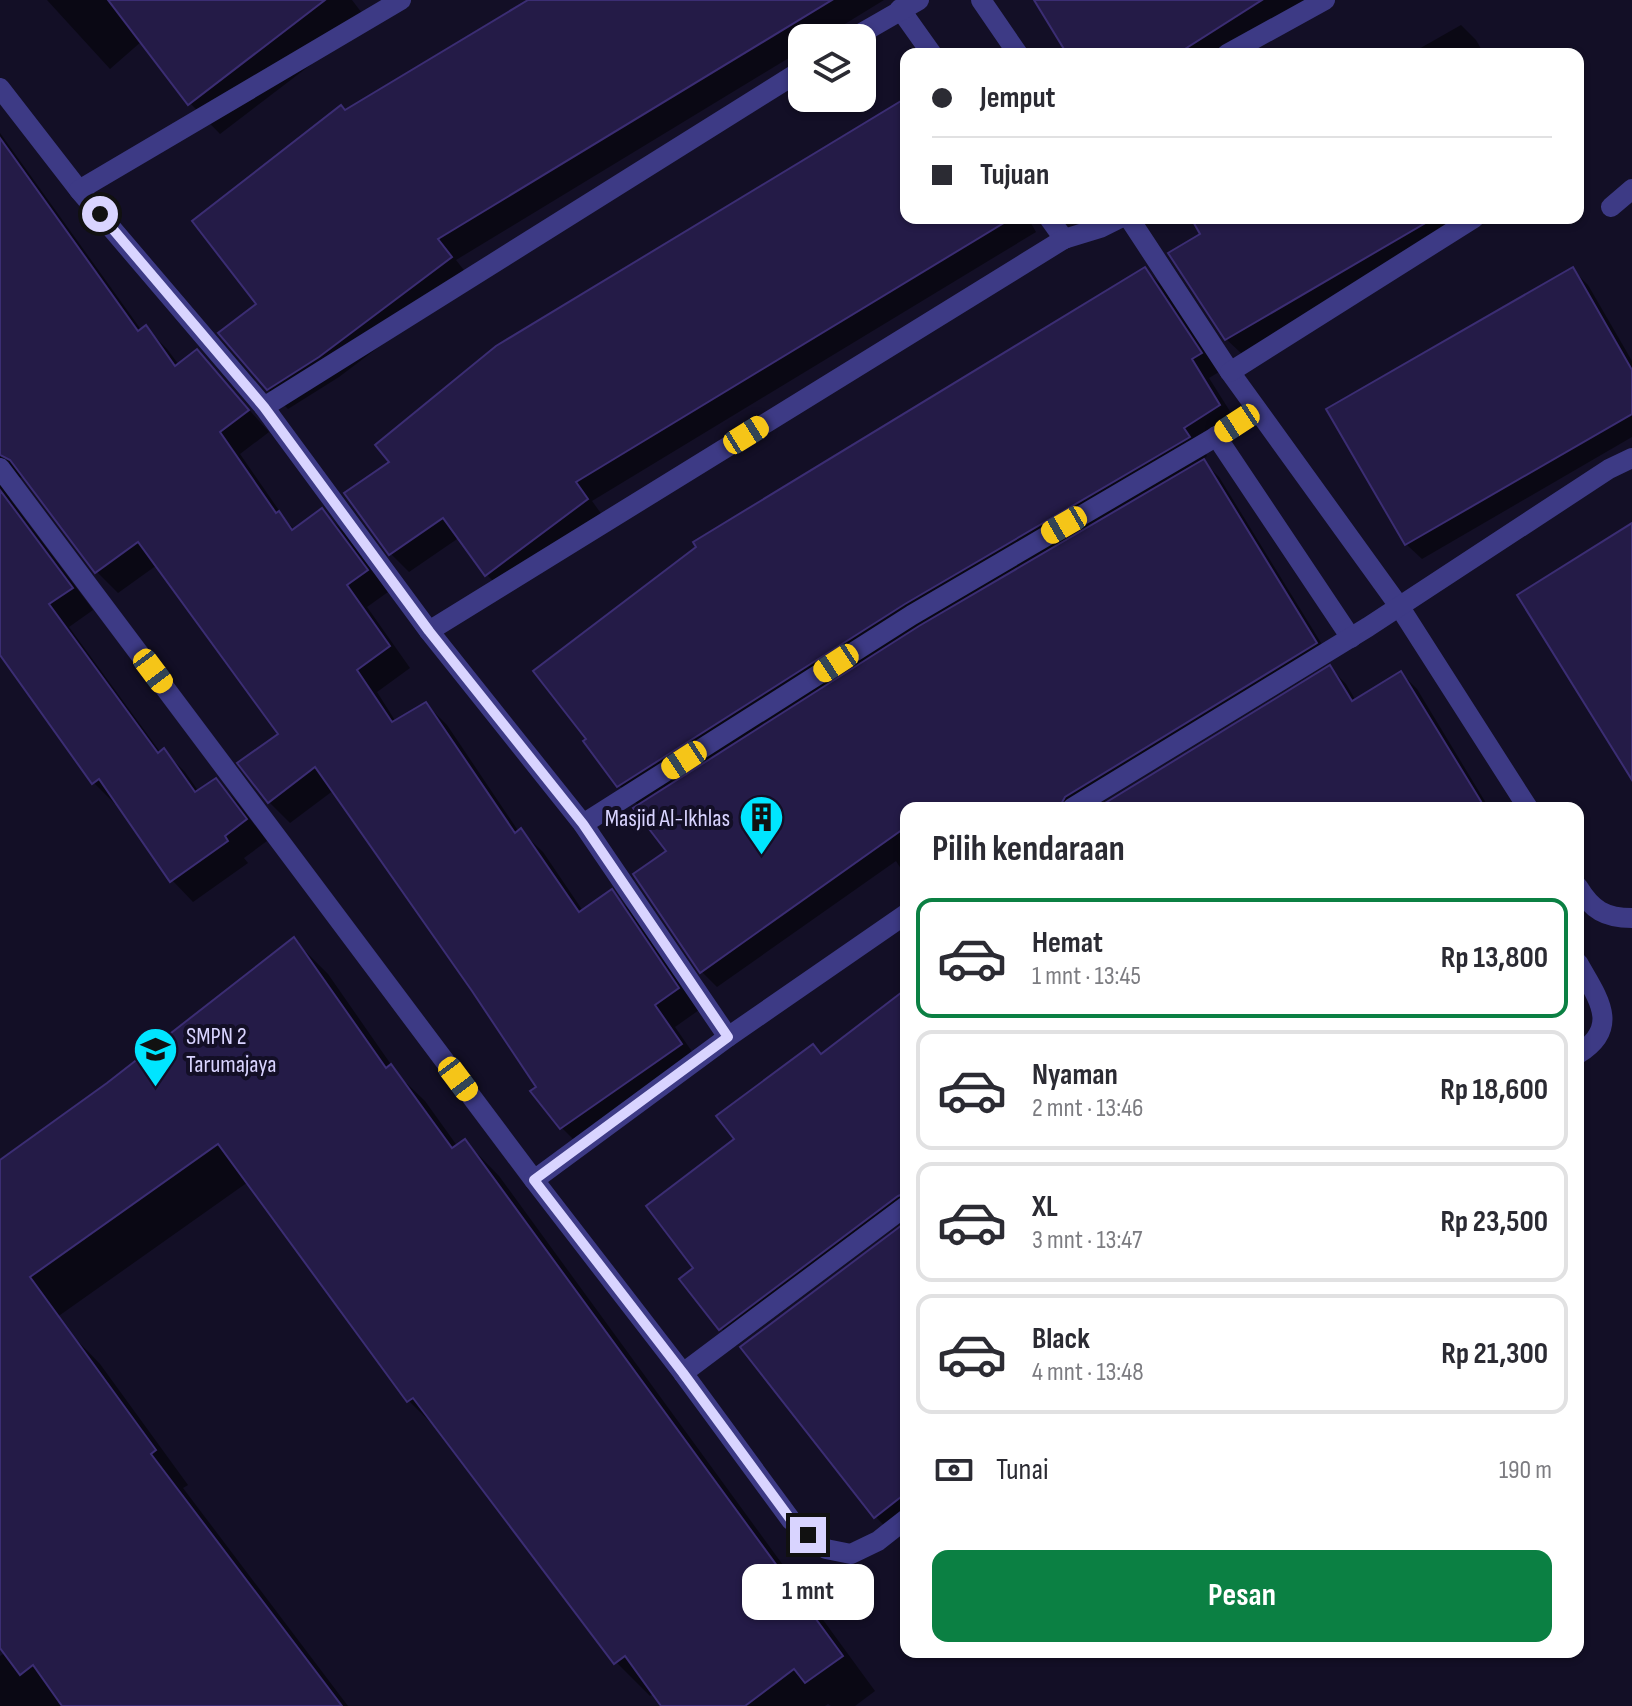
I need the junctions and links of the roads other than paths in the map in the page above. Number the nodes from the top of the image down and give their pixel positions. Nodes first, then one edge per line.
1 (401, 0) edge
2 (981, 0) edge
3 (1325, 0) edge
4 (909, 4) edge
5 (876, 24) edge
6 (929, 48) edge
7 (1014, 48) edge
8 (1238, 48) edge
9 (788, 79) edge
10 (0, 88) edge
11 (1632, 189) edge
12 (79, 190) junction
13 (1611, 207) dead end
14 (1053, 224) edge
15 (1108, 224) edge
16 (1133, 224) edge
17 (1464, 224) edge
18 (1064, 239) junction
19 (1230, 372) junction
20 (264, 407) junction
21 (1258, 412) junction
22 (1216, 436) junction
23 (1632, 458) edge
24 (0, 468) edge
25 (1399, 606) junction
26 (429, 631) junction
27 (1351, 638) junction
28 (1082, 802) edge
29 (1524, 802) edge
30 (583, 824) junction
31 (1584, 897) edge
32 (900, 918) edge
33 (1632, 918) edge
34 (1584, 974) edge
35 (728, 1037) junction
36 (1584, 1050) edge
37 (534, 1180) junction
38 (900, 1210) edge
39 (683, 1373) junction
40 (900, 1524) edge

1 - 12 street
2 - 7 street
3 - 8 street
4 - 5 street
4 - 6 street
9 - 20 street
10 - 12 street
11 - 13 street
12 - 20 street
14 - 18 street
15 - 18 street
16 - 19 street
17 - 19 street
18 - 26 street
19 - 21 street
20 - 26 street
21 - 22 street
21 - 25 street
22 - 27 street
22 - 30 street
23 - 25 street
24 - 37 street
25 - 27 street
25 - 29 street
26 - 30 street
27 - 28 street
30 - 35 street
31 - 33 street
32 - 35 street
34 - 36 street
35 - 37 street
37 - 39 street
38 - 39 street
39 - 40 street

